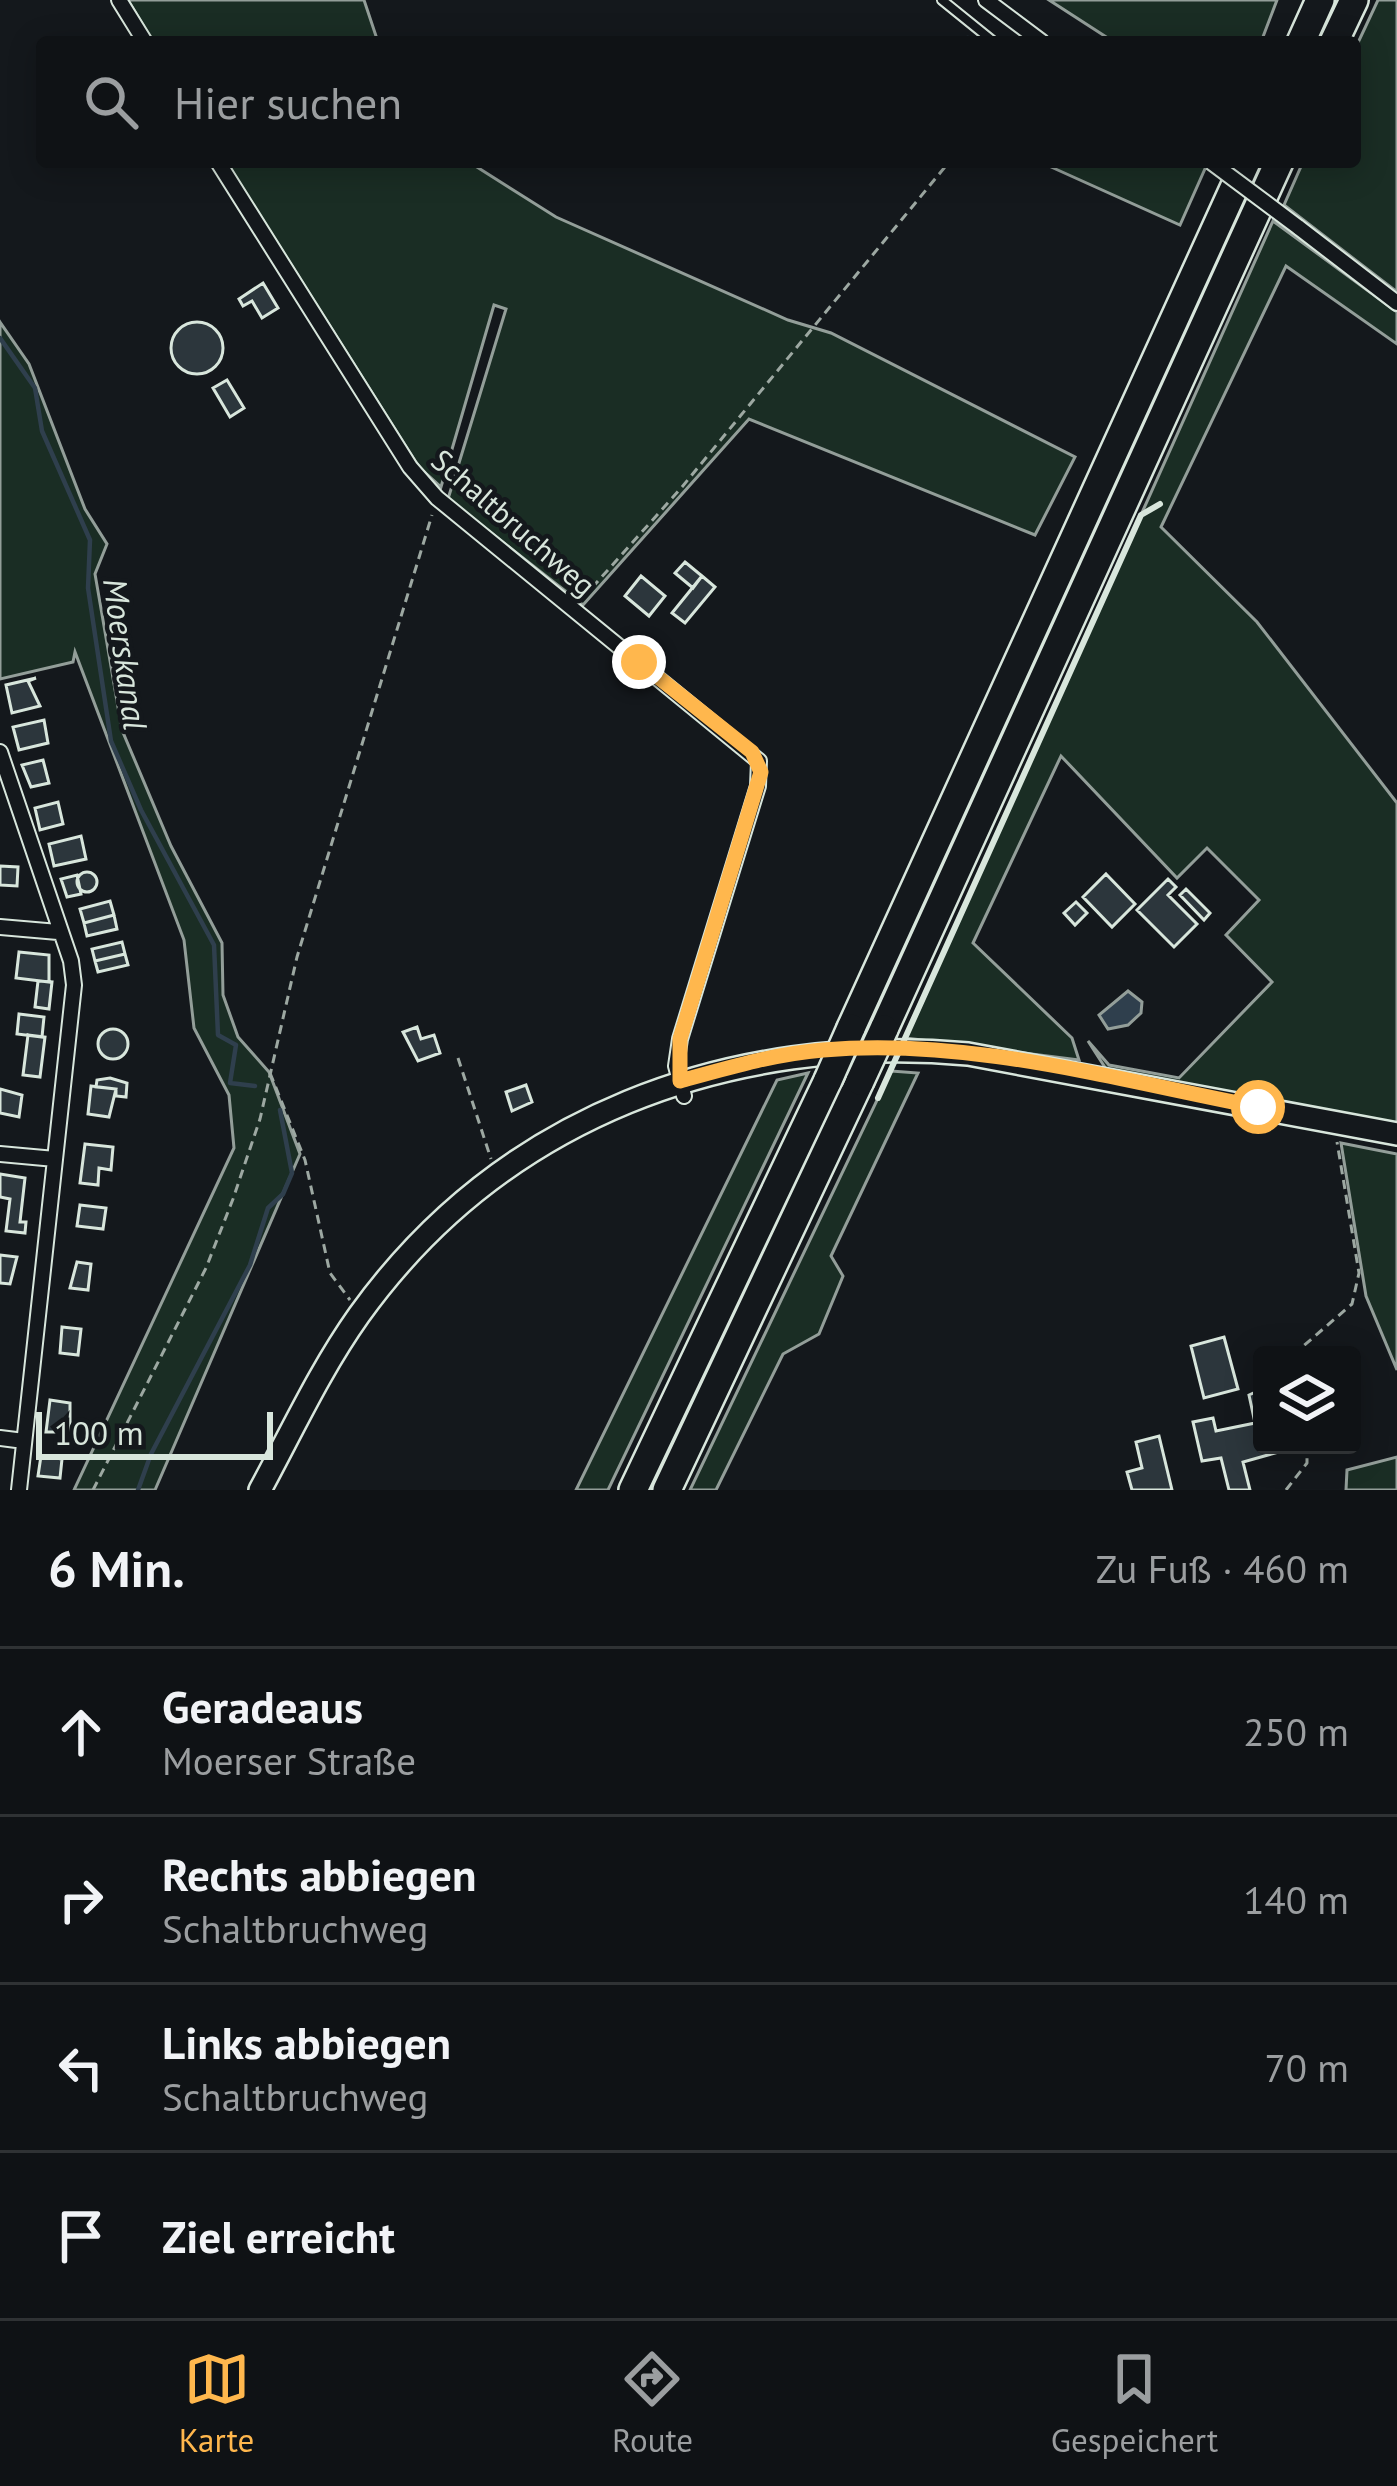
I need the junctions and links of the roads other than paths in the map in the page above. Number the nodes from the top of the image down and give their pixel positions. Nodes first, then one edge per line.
1 (119, 0) edge
2 (943, 0) edge
3 (986, 0) edge
4 (1320, 0) edge
5 (1354, 0) edge
6 (141, 36) edge
7 (987, 36) edge
8 (1034, 36) edge
9 (1303, 36) edge
10 (1337, 36) edge
11 (222, 168) edge
12 (1219, 168) edge
13 (1243, 168) edge
14 (1276, 168) edge
15 (1397, 303) edge
16 (1, 763) edge
17 (0, 927) edge
18 (58, 932) junction
19 (682, 1088) junction
20 (1397, 1134) edge
21 (0, 1154) edge
22 (55, 1159) junction
23 (0, 1438) edge
24 (24, 1441) junction
25 (19, 1490) edge
26 (260, 1490) edge
27 (634, 1490) edge
28 (667, 1490) edge

1 - 6 street
2 - 7 lane
3 - 8 street
4 - 9 highway
5 - 10 highway
11 - 19 street, Schaltbruchweg
12 - 15 street, bridge
13 - 27 highway, bridge
14 - 28 highway, bridge
16 - 18 street
17 - 18 street
18 - 22 street
19 - 20 street
19 - 26 street
21 - 22 street
22 - 24 street
23 - 24 street
24 - 25 street

